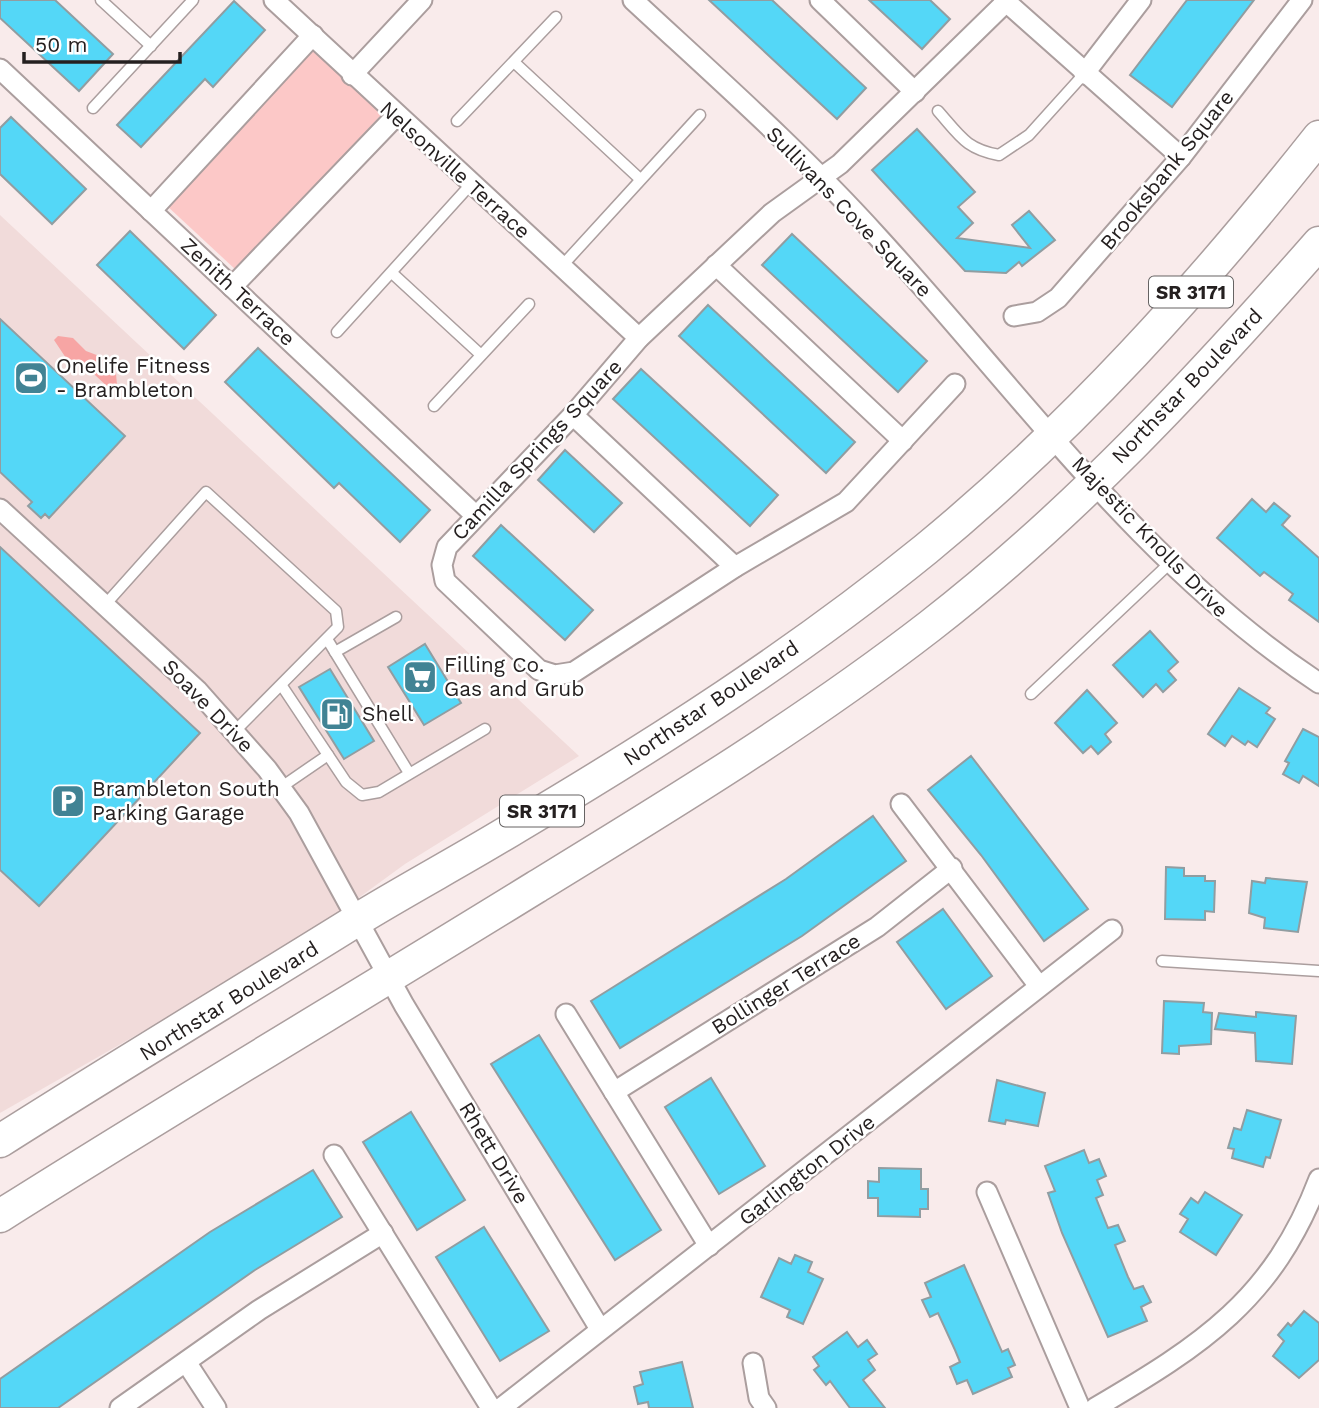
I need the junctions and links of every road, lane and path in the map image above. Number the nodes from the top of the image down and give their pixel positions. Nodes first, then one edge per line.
1 (101, 0) edge
2 (193, 0) edge
3 (274, 0) edge
4 (422, 0) edge
5 (633, 0) edge
6 (820, 0) edge
7 (1141, 0) edge
8 (1302, 0) edge
9 (1005, 1) edge
10 (556, 17) dead end
11 (313, 35) junction
12 (151, 46) junction
13 (515, 62) junction
14 (0, 69) edge
15 (1084, 74) junction
16 (352, 75) junction
17 (915, 92) junction
18 (93, 108) dead end
19 (938, 111) dead end
20 (700, 115) dead end
21 (396, 116) junction
22 (457, 121) dead end
23 (1319, 137) edge
24 (1181, 157) junction
25 (820, 177) junction
26 (640, 179) junction
27 (472, 183) junction
28 (151, 211) junction
29 (1319, 243) edge
30 (716, 265) junction
31 (561, 267) junction
32 (392, 273) junction
33 (232, 287) junction
34 (529, 304) dead end
35 (1014, 316) dead end
36 (337, 331) dead end
37 (639, 338) junction
38 (480, 355) junction
39 (956, 384) dead end
40 (433, 406) dead end
41 (573, 415) junction
42 (1052, 436) junction
43 (903, 441) junction
44 (1095, 482) junction
45 (0, 509) edge
46 (475, 515) junction
47 (1170, 563) junction
48 (735, 567) junction
49 (104, 606) junction
50 (396, 617) dead end
51 (327, 639) junction
52 (335, 652) junction
53 (1319, 683) edge
54 (282, 686) junction
55 (1031, 694) dead end
56 (485, 729) dead end
57 (236, 731) junction
58 (328, 755) junction
59 (409, 773) junction
60 (281, 788) junction
61 (901, 804) dead end
62 (951, 869) junction
63 (357, 920) junction
64 (1112, 930) dead end
65 (1162, 961) dead end
66 (1319, 971) edge
67 (388, 978) junction
68 (1039, 986) junction
69 (566, 1014) dead end
70 (614, 1092) junction
71 (0, 1141) edge
72 (334, 1155) dead end
73 (1319, 1179) edge
74 (987, 1192) dead end
75 (0, 1216) edge
76 (383, 1233) junction
77 (709, 1246) junction
78 (600, 1329) junction
79 (186, 1362) junction
80 (753, 1363) dead end
81 (120, 1408) edge
82 (216, 1408) edge
83 (491, 1408) edge
84 (501, 1408) edge
85 (766, 1408) edge
86 (1080, 1408) edge
87 (1095, 1408) edge

1 - 12 lane
2 - 12 lane
3 - 11 street, Nelsonville Terrace
4 - 16 street
5 - 25 street, Sullivans Cove Square
6 - 17 street
7 - 15 street
8 - 24 street, Brooksbank Square
9 - 15 street
9 - 17 street, Camilla Springs Square
10 - 13 lane
11 - 16 street, Nelsonville Terrace
11 - 28 street
12 - 18 lane
13 - 22 lane
13 - 26 lane
14 - 28 street, Zenith Terrace
15 - 19 lane
15 - 24 street
16 - 21 street, Nelsonville Terrace
17 - 25 street, Camilla Springs Square
20 - 26 lane
21 - 27 street, Nelsonville Terrace
21 - 33 street
23 - 42 main road, Northstar Boulevard / SR 3171
24 - 35 street, Brooksbank Square
25 - 30 street, Camilla Springs Square
25 - 42 street, Sullivans Cove Square
26 - 31 lane
27 - 31 street, Nelsonville Terrace
27 - 32 lane
28 - 33 street, Zenith Terrace
29 - 44 main road, Northstar Boulevard / SR 3171
30 - 37 street, Camilla Springs Square
30 - 43 street
31 - 37 street, Nelsonville Terrace
32 - 36 lane
32 - 38 lane
33 - 46 street, Zenith Terrace
34 - 38 lane
37 - 41 street, Camilla Springs Square
38 - 40 lane
39 - 43 street, Camilla Springs Square
41 - 46 street, Camilla Springs Square
41 - 48 street
42 - 44 street, Majestic Knolls Drive
42 - 63 main road, Northstar Boulevard / SR 3171
43 - 48 street, Camilla Springs Square
44 - 47 street, Majestic Knolls Drive
44 - 67 main road, Northstar Boulevard / SR 3171
45 - 49 street, Soave Drive
46 - 48 street, Camilla Springs Square
47 - 53 street, Majestic Knolls Drive
47 - 55 lane
49 - 51 lane
49 - 57 street, Soave Drive
50 - 52 lane
51 - 52 lane
51 - 54 lane
52 - 59 lane
54 - 57 lane
54 - 58 lane
56 - 59 lane
57 - 60 street, Soave Drive
58 - 59 lane
58 - 60 lane
60 - 63 street, Soave Drive
61 - 62 street
62 - 68 street
62 - 70 street, Bollinger Terrace
63 - 67 street, Soave Drive
63 - 71 main road, Northstar Boulevard / SR 3171
64 - 68 street, Garlington Drive
65 - 66 lane
67 - 75 main road, Northstar Boulevard / SR 3171
67 - 78 street, Rhett Drive
68 - 77 street, Garlington Drive
69 - 70 street
70 - 77 street
72 - 76 street
73 - 87 street
74 - 86 street
76 - 79 street
76 - 83 street
77 - 78 street, Garlington Drive
78 - 84 street, Garlington Drive
79 - 81 street
79 - 82 street
80 - 85 street

